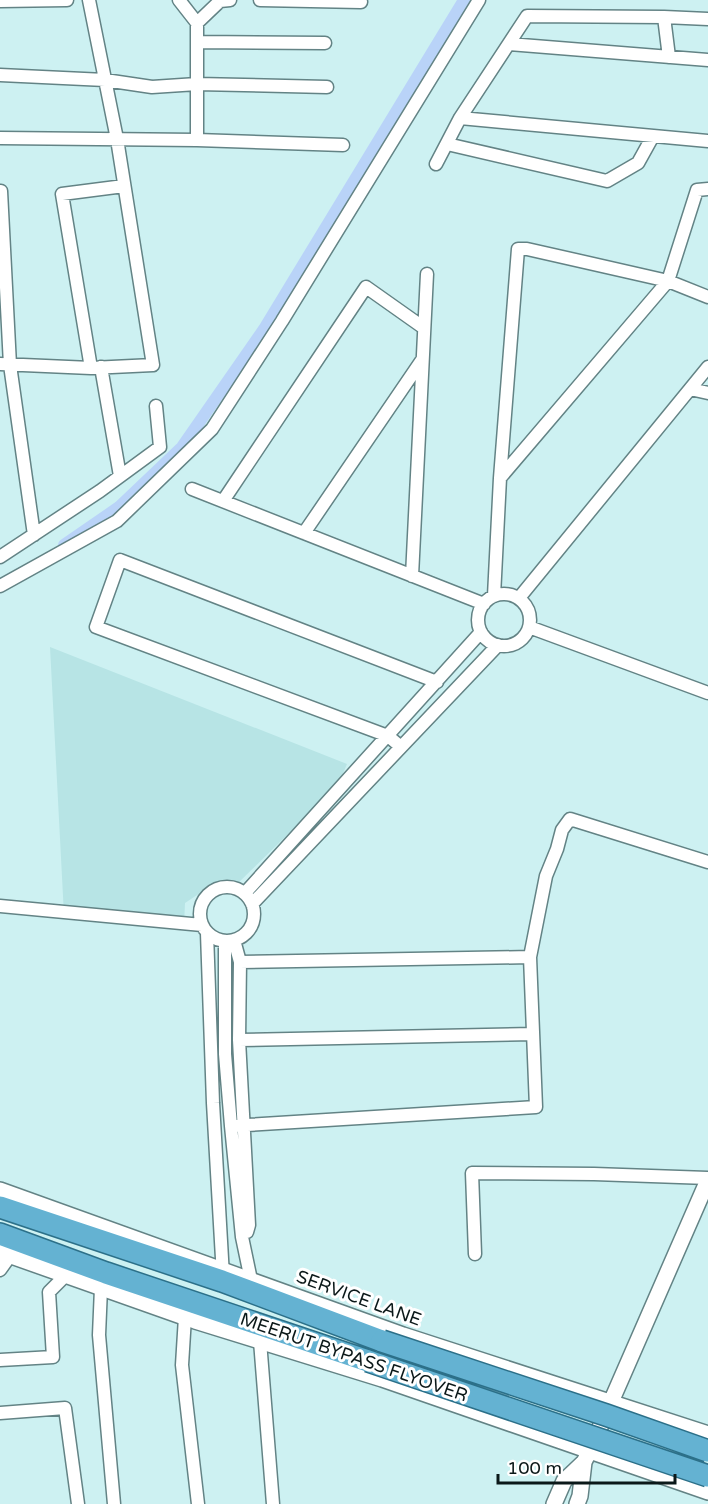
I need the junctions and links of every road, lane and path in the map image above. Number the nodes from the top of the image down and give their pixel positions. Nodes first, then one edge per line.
1 (67, 0) edge
2 (179, 0) edge
3 (230, 0) edge
4 (260, 0) edge
5 (479, 0) edge
6 (0, 1) edge
7 (89, 1) edge
8 (361, 2) dead end
9 (664, 17) junction
10 (708, 19) edge
11 (197, 23) junction
12 (197, 42) junction
13 (325, 43) dead end
14 (508, 44) junction
15 (669, 57) junction
16 (708, 60) edge
17 (0, 75) edge
18 (105, 80) junction
19 (197, 84) junction
20 (327, 87) dead end
21 (460, 118) junction
22 (653, 136) junction
23 (0, 138) edge
24 (117, 139) junction
25 (197, 140) junction
26 (708, 141) edge
27 (447, 144) junction
28 (343, 145) dead end
29 (436, 164) dead end
30 (124, 186) junction
31 (708, 189) edge
32 (1, 191) edge
33 (427, 274) dead end
34 (668, 281) junction
35 (708, 297) edge
36 (424, 328) junction
37 (423, 359) junction
38 (5, 364) edge
39 (96, 367) junction
40 (708, 367) edge
41 (690, 389) junction
42 (708, 393) edge
43 (156, 406) dead end
44 (120, 476) junction
45 (500, 478) junction
46 (192, 489) dead end
47 (223, 501) junction
48 (304, 533) junction
49 (34, 535) junction
50 (0, 557) edge
51 (412, 576) junction
52 (0, 586) edge
53 (494, 596) junction
54 (519, 598) junction
55 (484, 604) junction
56 (530, 627) junction
57 (481, 632) junction
58 (498, 645) junction
59 (459, 657) junction
60 (474, 670) junction
61 (437, 682) junction
62 (708, 693) edge
63 (387, 736) junction
64 (401, 747) junction
65 (353, 774) junction
66 (364, 786) junction
67 (309, 822) junction
68 (320, 833) junction
69 (708, 862) edge
70 (245, 893) junction
71 (252, 904) junction
72 (0, 906) edge
73 (205, 929) junction
74 (230, 941) junction
75 (530, 957) junction
76 (240, 962) junction
77 (533, 1034) junction
78 (239, 1040) junction
79 (212, 1054) junction
80 (225, 1054) junction
81 (229, 1102) junction
82 (213, 1103) junction
83 (237, 1126) junction
84 (708, 1179) edge
85 (0, 1190) edge
86 (0, 1207) edge
87 (0, 1234) edge
88 (5, 1254) edge
89 (475, 1254) dead end
90 (0, 1270) edge
91 (66, 1275) junction
92 (223, 1275) junction
93 (249, 1285) junction
94 (101, 1288) junction
95 (185, 1317) junction
96 (224, 1322) junction
97 (260, 1341) junction
98 (0, 1360) edge
99 (611, 1403) junction
100 (0, 1413) edge
101 (708, 1434) edge
102 (708, 1451) edge
103 (587, 1456) junction
104 (708, 1476) edge
105 (708, 1492) edge
106 (78, 1504) edge
107 (114, 1504) edge
108 (198, 1504) edge
109 (273, 1504) edge
110 (554, 1504) edge
111 (577, 1504) edge

1 - 6 street
1 - 7 street
2 - 11 street
3 - 11 street
4 - 8 street
5 - 52 street
7 - 18 street
9 - 10 street
9 - 14 street
9 - 15 street
11 - 12 street
12 - 13 street
12 - 19 street
14 - 15 street
14 - 21 street
15 - 16 street
17 - 18 street
18 - 19 street
18 - 24 street
19 - 20 street
19 - 25 street
21 - 22 street
21 - 27 street
22 - 26 street
22 - 27 street
23 - 24 street
24 - 25 street
24 - 30 street
25 - 28 street
27 - 29 street
30 - 39 street
30 - 39 street
31 - 34 street
32 - 38 street
33 - 36 street
34 - 35 street
34 - 45 street
34 - 45 street
36 - 37 street
36 - 47 street
37 - 48 street
37 - 51 street
38 - 39 street
38 - 49 street
39 - 44 street
40 - 41 street
41 - 42 street
41 - 54 street
43 - 44 street
44 - 49 street
45 - 53 street
46 - 47 street
47 - 48 street
48 - 51 street
49 - 50 street
51 - 55 street
53 - 54 street
53 - 55 street
54 - 56 street
55 - 57 street
56 - 58 street
56 - 62 street
57 - 58 street
57 - 59 street
58 - 60 street
59 - 60 street
59 - 61 street
60 - 64 street
61 - 63 street
61 - 63 street
63 - 64 street
63 - 65 street
64 - 66 street
65 - 66 street
65 - 67 street
66 - 68 street
67 - 68 street
67 - 70 street
68 - 71 street
69 - 75 street
70 - 71 street
70 - 73 street
71 - 74 street
72 - 73 street
73 - 74 street
73 - 79 street
74 - 76 street
74 - 80 street
75 - 76 street
75 - 77 street
76 - 78 street
77 - 78 street
77 - 83 street
78 - 83 street
79 - 80 street
79 - 82 street
80 - 81 street
81 - 82 street
81 - 83 street
82 - 92 street
83 - 93 street
84 - 89 street
84 - 99 street
85 - 92 street
86 - 92 highway
87 - 96 highway, MEERUT BYPASS FLYOVER
88 - 90 street
88 - 91 street
91 - 94 street
91 - 98 street
92 - 93 highway, MEERUT BYPASS FLYOVER
93 - 99 street, SERVICE LANE
93 - 102 highway, MEERUT BYPASS FLYOVER, bridge
94 - 95 street
94 - 107 street
95 - 96 street
95 - 108 street
96 - 97 street
96 - 104 highway, MEERUT BYPASS FLYOVER, bridge
97 - 103 street
97 - 109 street
99 - 101 street, SERVICE LANE
99 - 103 street
100 - 106 street
103 - 105 street
103 - 110 street
103 - 111 street

